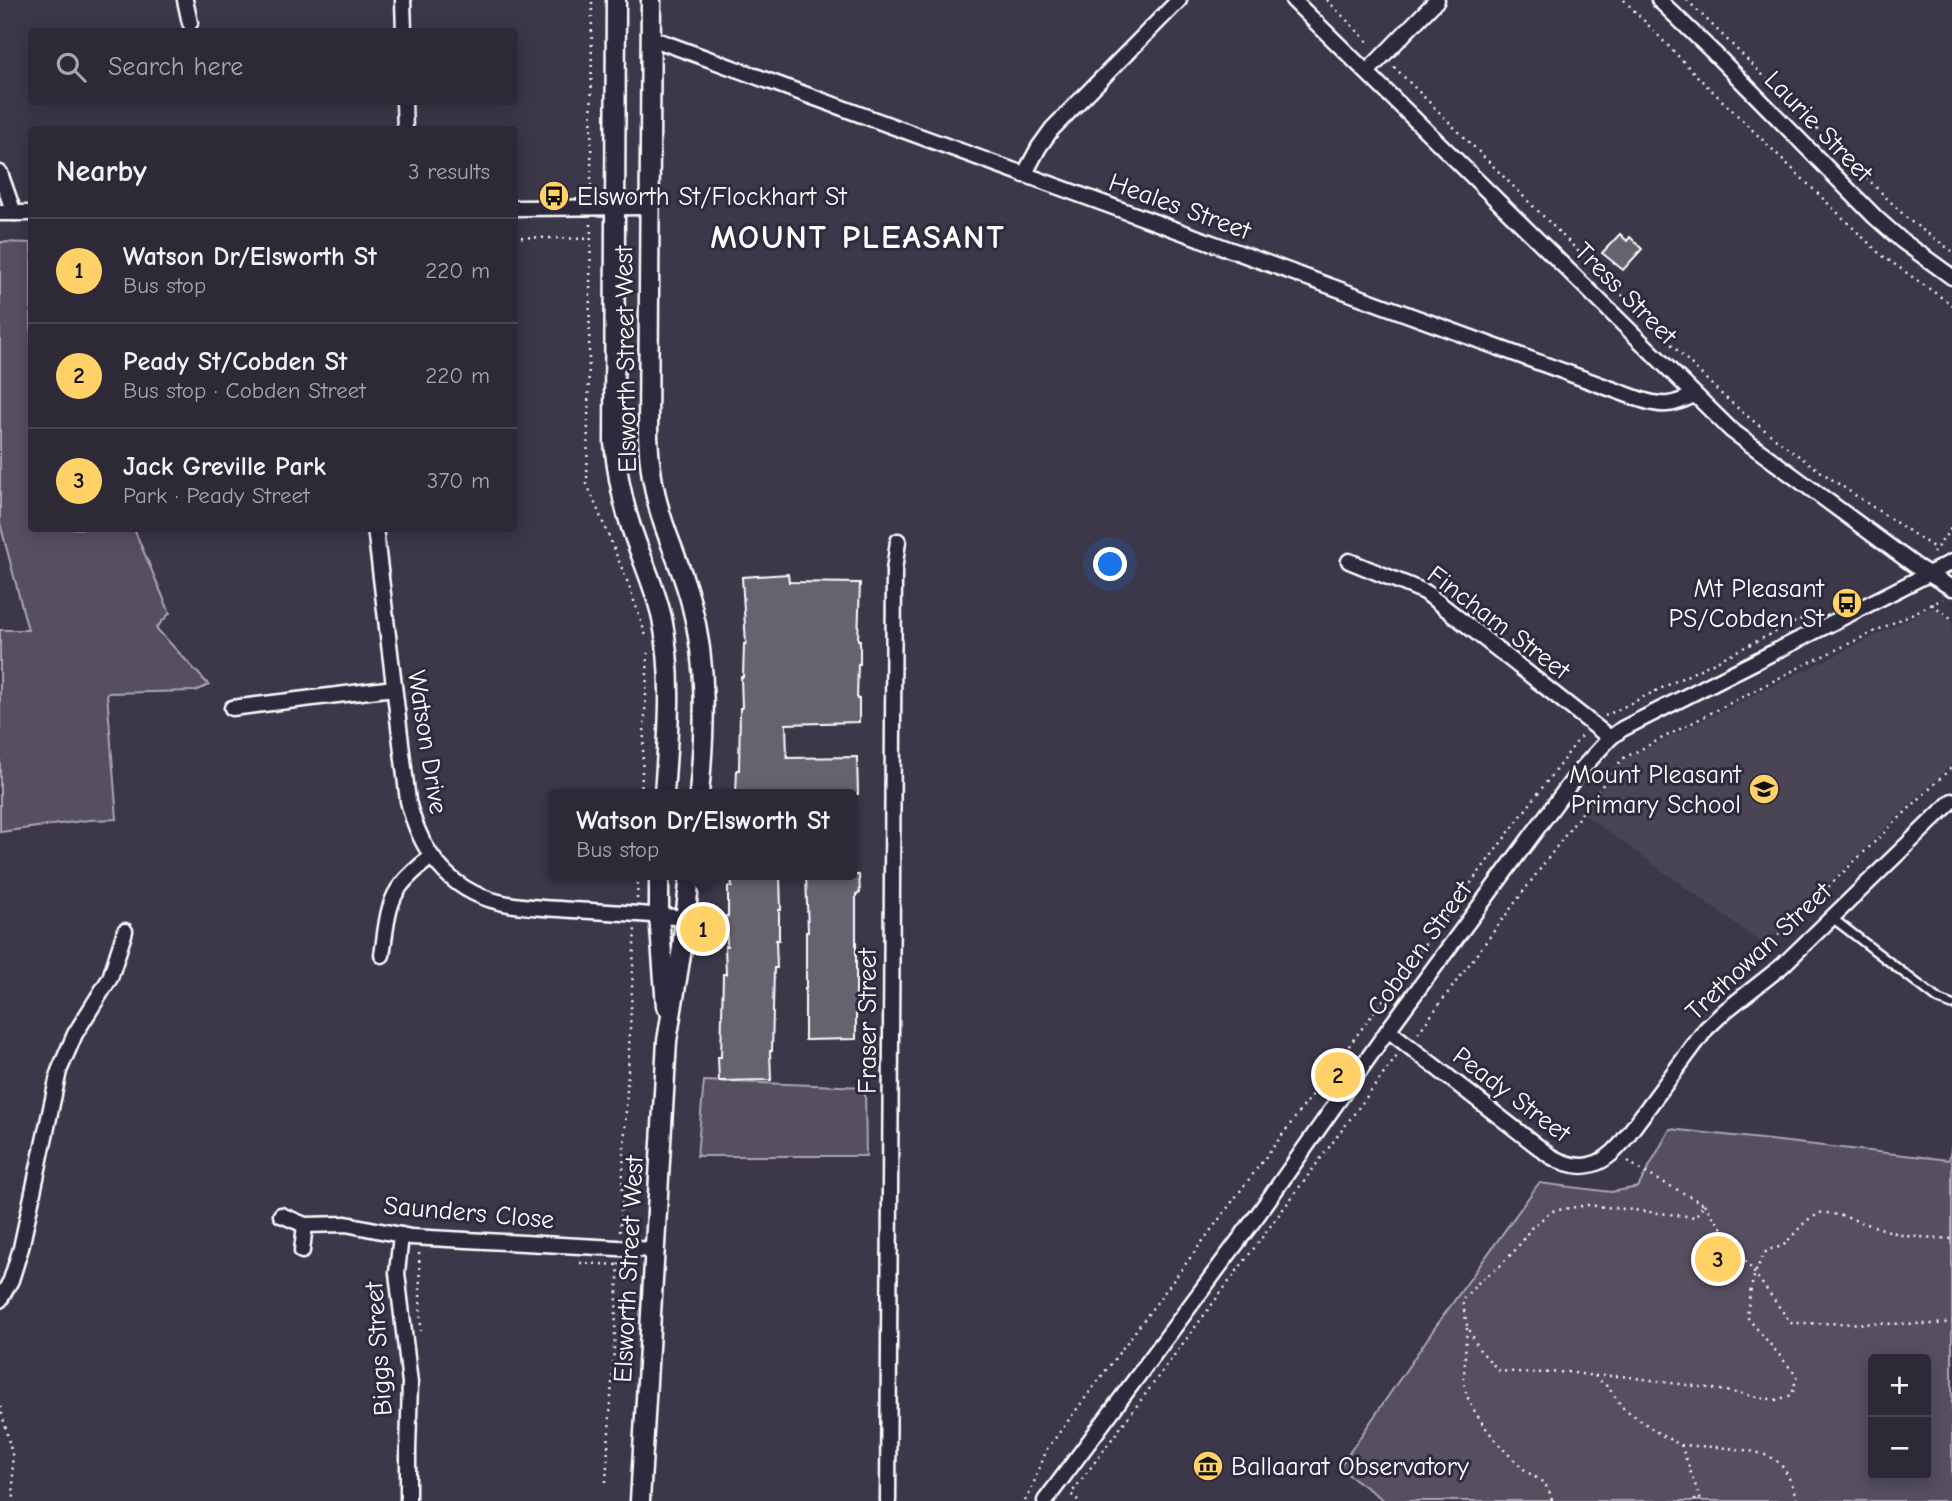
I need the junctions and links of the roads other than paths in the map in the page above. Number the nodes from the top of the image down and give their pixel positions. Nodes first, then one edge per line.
1 (185, 0) edge
2 (403, 0) edge
3 (616, 0) edge
4 (651, 0) edge
5 (1179, 0) edge
6 (1293, 0) edge
7 (1437, 0) edge
8 (1659, 0) edge
9 (190, 23) dead end
10 (404, 28) edge
11 (651, 38) junction
12 (1367, 72) junction
13 (404, 105) edge
14 (405, 126) edge
15 (0, 173) edge
16 (1024, 175) junction
17 (615, 206) junction
18 (649, 207) junction
19 (518, 208) edge
20 (7, 213) edge
21 (28, 213) edge
22 (1952, 277) edge
23 (1694, 395) junction
24 (375, 532) edge
25 (898, 541) dead end
26 (1349, 561) dead end
27 (1952, 562) edge
28 (1929, 575) junction
29 (1948, 593) edge
30 (394, 688) junction
31 (232, 708) dead end
32 (1610, 738) junction
33 (664, 789) edge
34 (699, 789) edge
35 (1952, 801) edge
36 (432, 857) junction
37 (659, 880) edge
38 (689, 880) edge
39 (659, 915) junction
40 (1831, 917) junction
41 (685, 918) junction
42 (125, 931) dead end
43 (382, 955) dead end
44 (1952, 1005) edge
45 (1388, 1030) junction
46 (667, 1041) junction
47 (1614, 1152) joint
48 (281, 1215) dead end
49 (305, 1225) junction
50 (401, 1236) junction
51 (655, 1250) junction
52 (302, 1251) dead end
53 (0, 1300) edge
54 (1053, 1497) edge
55 (408, 1501) edge
56 (639, 1501) edge
57 (888, 1501) edge

1 - 9 street
2 - 10 street
3 - 17 street, Elsworth Street West
4 - 11 street, Elsworth Street West
5 - 16 street
6 - 12 street, Tress Street
7 - 12 street
8 - 22 street, Laurie Street
11 - 16 street, Heales Street
11 - 18 street, Elsworth Street West
12 - 23 street, Tress Street
13 - 14 street
15 - 20 street
16 - 23 street, Heales Street
17 - 18 street
17 - 19 street
17 - 33 street, Elsworth Street West
18 - 34 street, Elsworth Street West
20 - 21 street
23 - 28 street, Tress Street
24 - 30 street, Watson Drive
25 - 57 street, Fraser Street
26 - 32 street, Fincham Street
27 - 28 street, Cobden Street
28 - 29 street, Tress Street
28 - 32 street, Cobden Street
30 - 31 street
30 - 36 street, Watson Drive
32 - 45 street, Cobden Street
35 - 40 street, Trethowan Street
36 - 39 street, Watson Drive
36 - 43 street
37 - 39 street, Elsworth Street West
38 - 41 street, Elsworth Street West
39 - 41 street, Watson Drive
39 - 46 street, Elsworth Street West
40 - 44 lane
40 - 47 street, Trethowan Street
41 - 46 street, Elsworth Street West
42 - 53 street
45 - 47 street, Peady Street
45 - 54 street, Cobden Street
46 - 51 street, Elsworth Street West
48 - 49 street, Saunders Close
49 - 50 street, Saunders Close
49 - 52 street
50 - 51 street, Saunders Close
50 - 55 street, Biggs Street
51 - 56 street, Elsworth Street West

